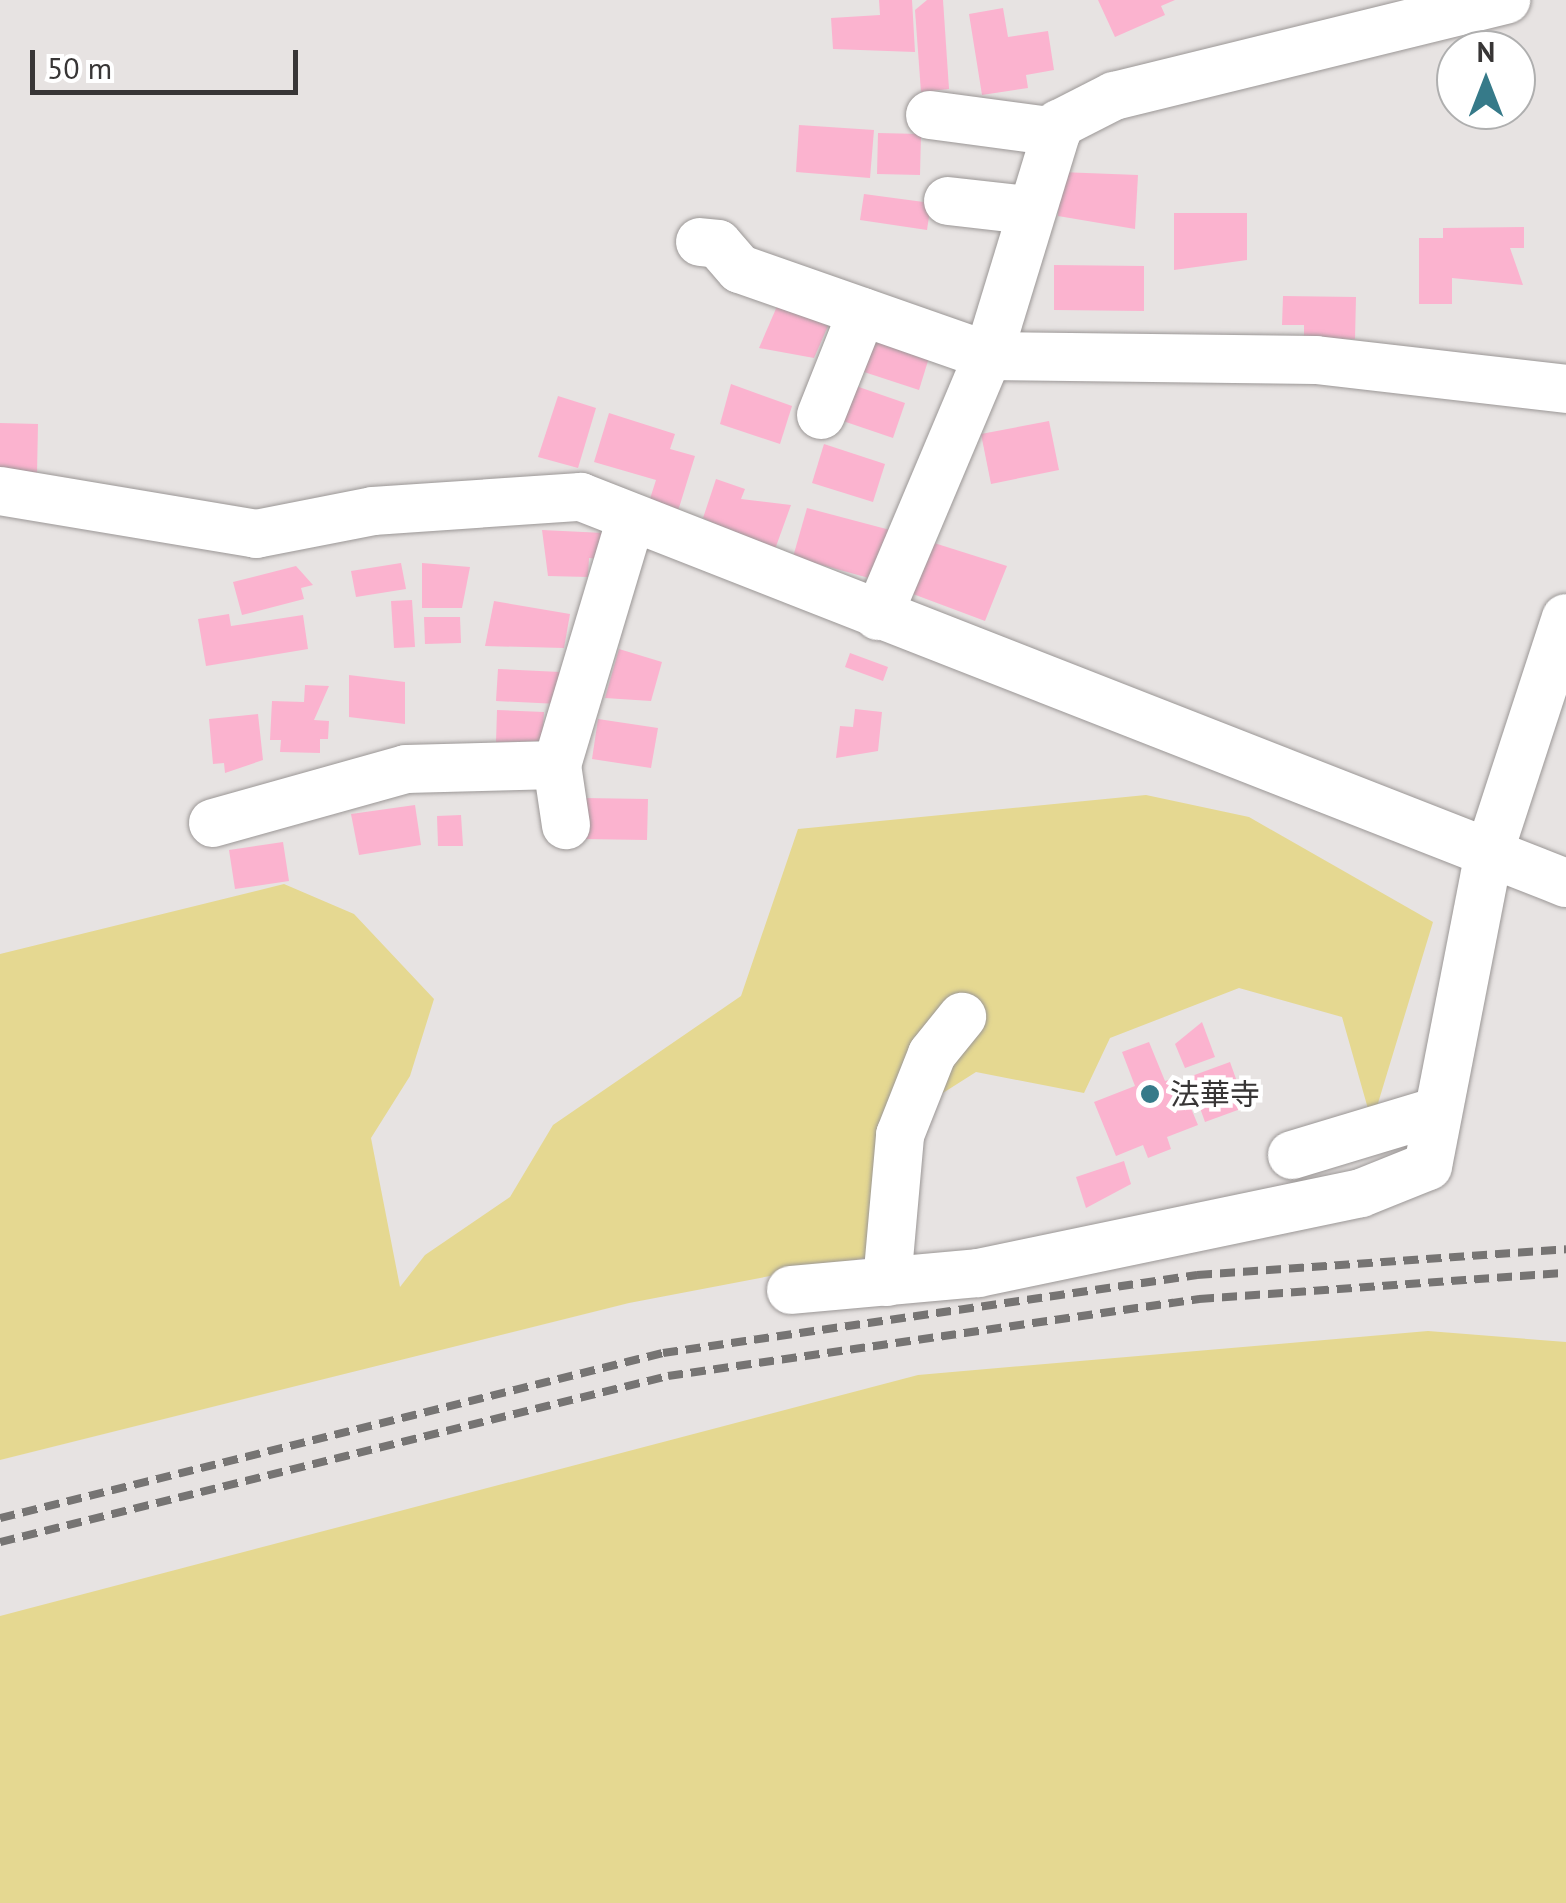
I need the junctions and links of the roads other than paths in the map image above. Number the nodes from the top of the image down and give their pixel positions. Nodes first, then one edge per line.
1 (1506, 0) edge
2 (930, 115) dead end
3 (1056, 132) junction
4 (948, 201) dead end
5 (1028, 210) junction
6 (700, 242) dead end
7 (862, 312) junction
8 (988, 356) junction
9 (1566, 389) edge
10 (821, 414) dead end
11 (0, 491) edge
12 (631, 519) junction
13 (878, 616) junction
14 (1566, 618) edge
15 (557, 765) junction
16 (212, 822) dead end
17 (566, 825) dead end
18 (1489, 854) junction
19 (1566, 883) edge
20 (962, 1018) dead end
21 (1438, 1111) junction
22 (1292, 1156) dead end
23 (887, 1282) junction
24 (790, 1290) dead end

1 - 3 street
2 - 3 street
3 - 5 street
4 - 5 street
5 - 8 street
6 - 7 street
7 - 8 street
7 - 10 street
8 - 9 street
8 - 13 street
11 - 12 street
12 - 13 street
12 - 15 street
13 - 18 street
14 - 18 street
15 - 16 street
15 - 17 street
18 - 19 street
18 - 21 street
20 - 23 street
21 - 22 street
21 - 23 street
23 - 24 street

